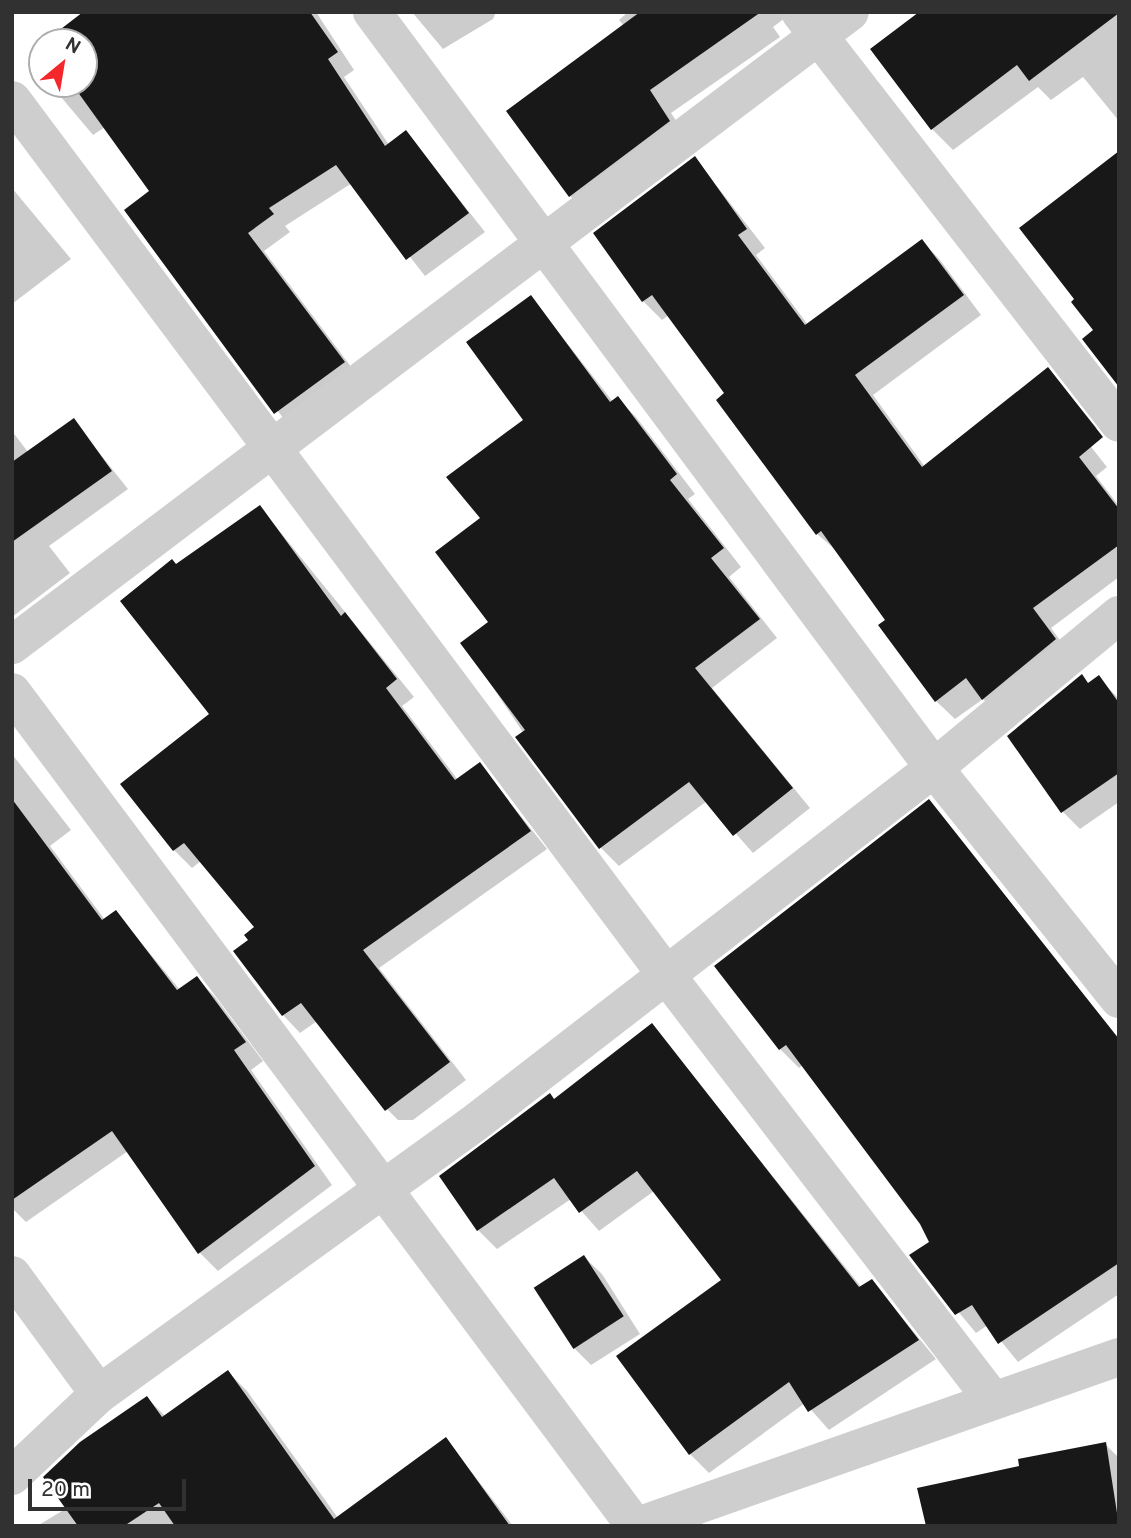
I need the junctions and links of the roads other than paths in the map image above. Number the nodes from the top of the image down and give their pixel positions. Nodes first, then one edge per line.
1 (372, 12) edge
2 (850, 12) edge
3 (809, 24) edge
4 (12, 100) edge
5 (541, 245) junction
6 (1119, 423) edge
7 (274, 448) junction
8 (1119, 615) edge
9 (12, 645) edge
10 (12, 692) edge
11 (934, 768) junction
12 (664, 972) junction
13 (1119, 999) edge
14 (380, 1187) junction
15 (12, 1275) edge
16 (1119, 1357) edge
17 (99, 1394) junction
18 (992, 1399) junction
19 (12, 1476) edge
20 (637, 1526) edge

1 - 5 street
2 - 3 street
3 - 5 street
3 - 6 street
4 - 7 street
5 - 7 street
5 - 11 street
7 - 9 street
7 - 12 street
8 - 11 street
10 - 14 street
11 - 12 street
11 - 13 street
12 - 14 street
12 - 18 street
14 - 17 street
14 - 20 street
15 - 17 street
16 - 18 street
17 - 19 street
18 - 20 street

